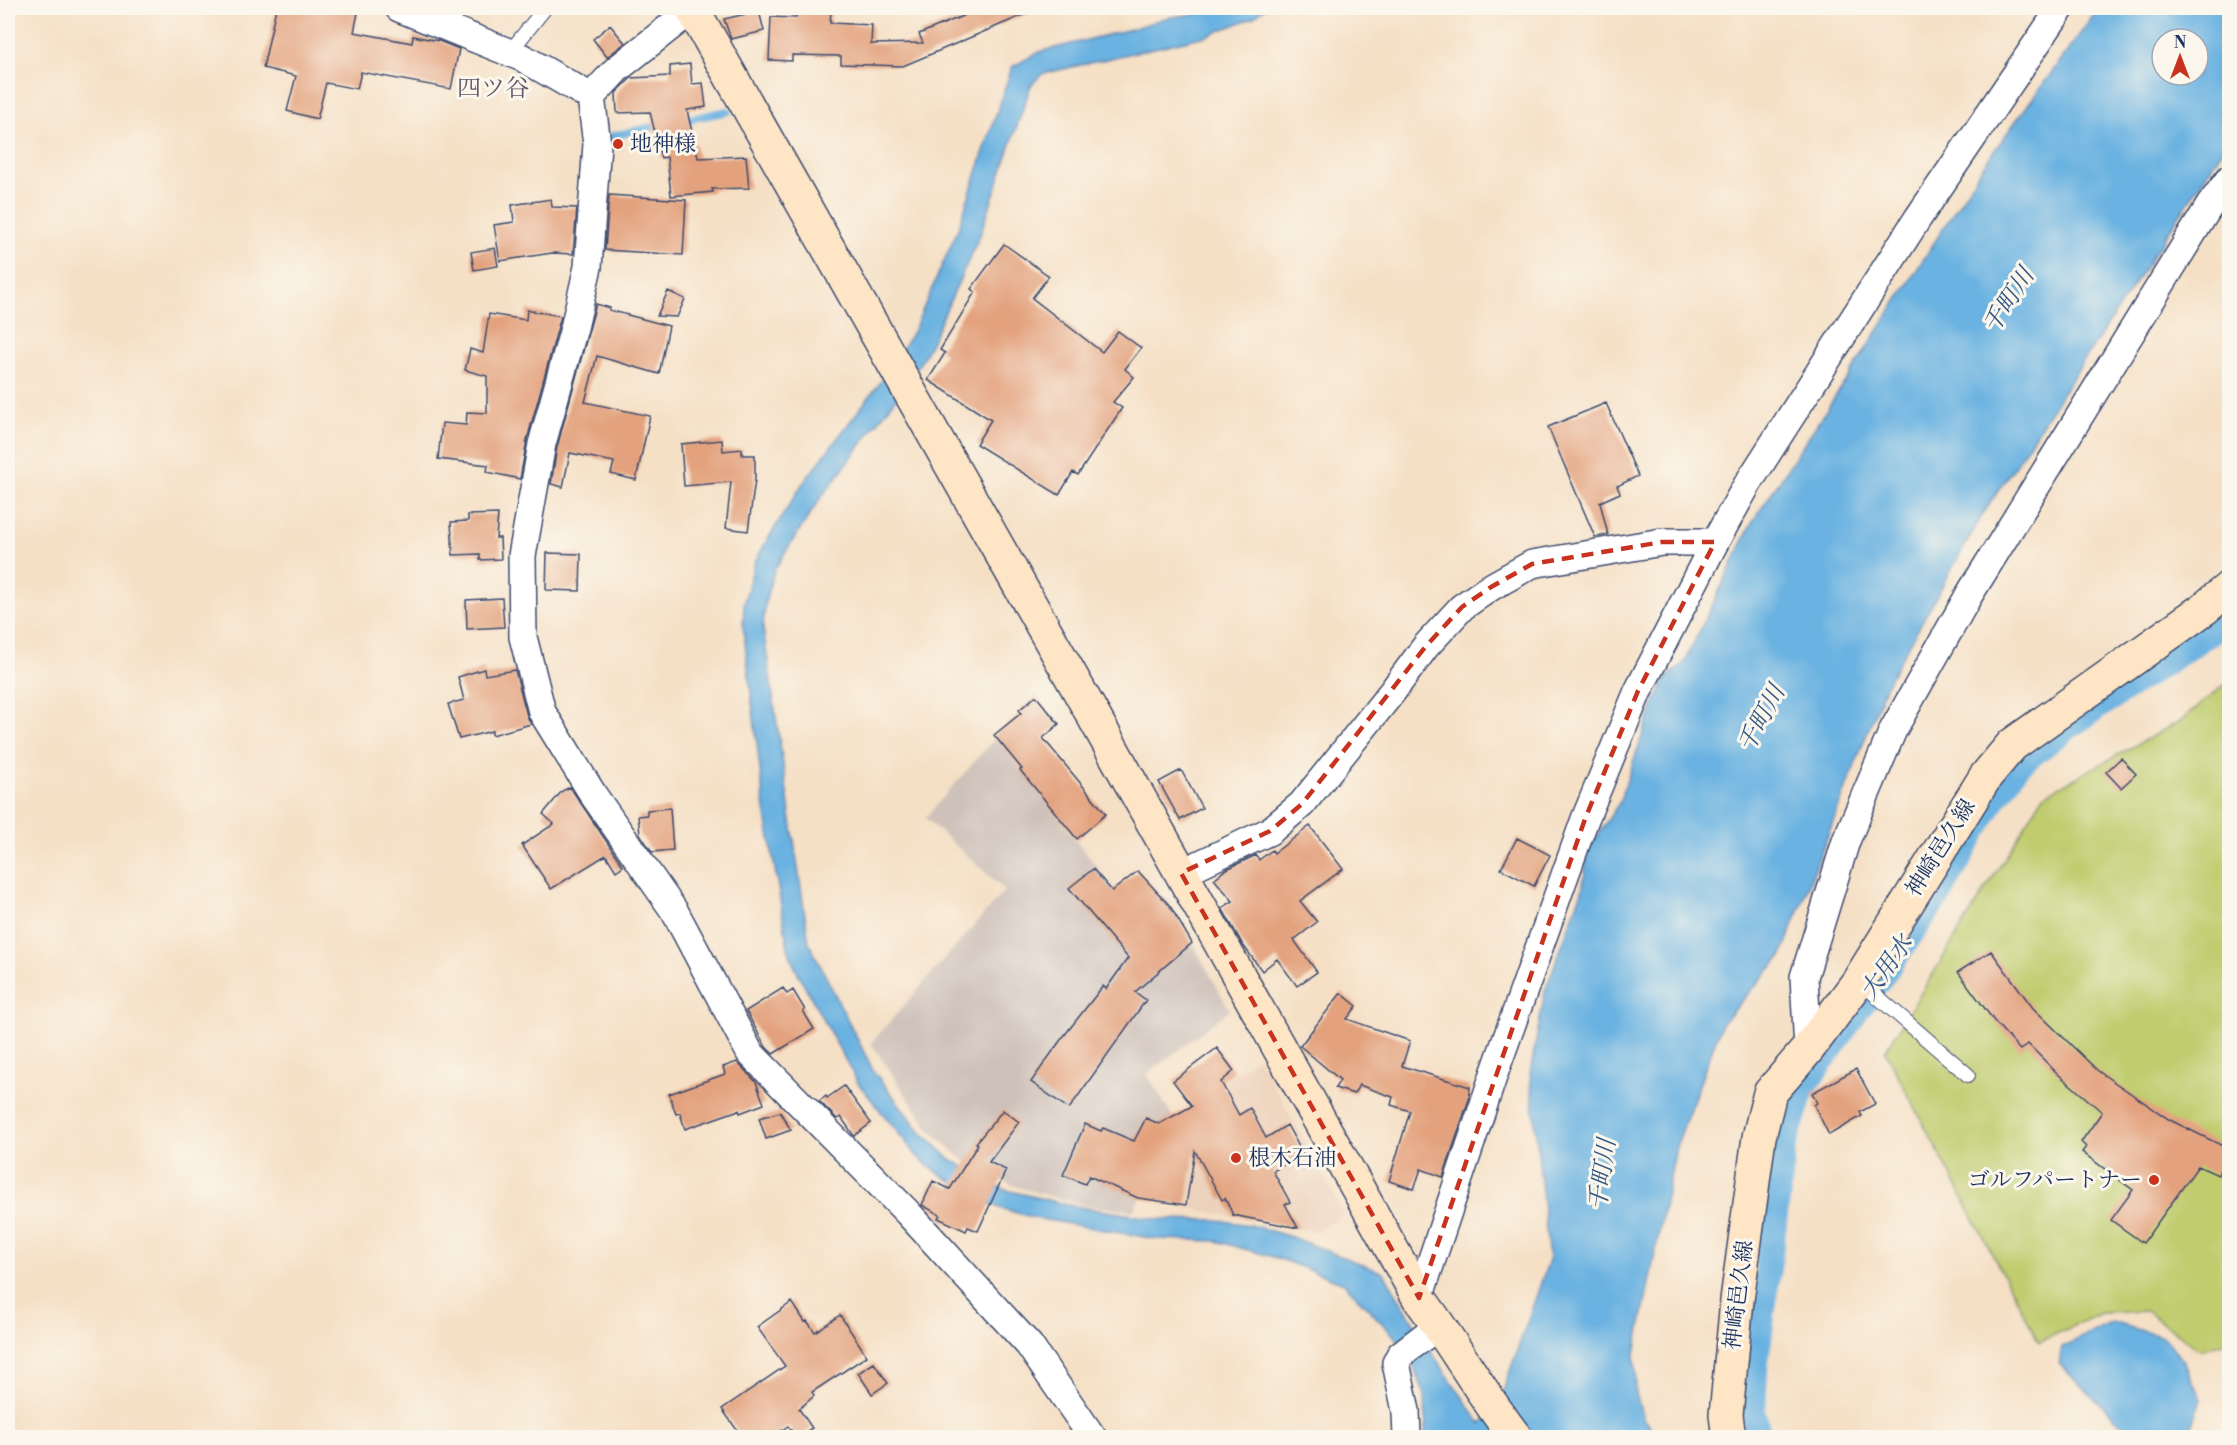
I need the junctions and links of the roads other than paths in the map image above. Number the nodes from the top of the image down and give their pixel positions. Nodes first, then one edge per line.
1 (399, 8) edge
2 (545, 8) edge
3 (692, 8) edge
4 (2061, 8) edge
5 (509, 53) junction
6 (591, 97) junction
7 (2229, 178) edge
8 (1715, 542) junction
9 (2229, 587) edge
10 (1180, 873) junction
11 (1867, 989) junction
12 (1808, 1049) junction
13 (1968, 1075) dead end
14 (1419, 1298) junction
15 (1433, 1329) junction
16 (1093, 1437) edge
17 (1407, 1437) edge
18 (1516, 1437) edge
19 (1729, 1437) edge

1 - 5 street
2 - 5 lane
3 - 6 street
3 - 10 street
4 - 8 street
5 - 6 street
6 - 16 street
7 - 12 street
8 - 10 street
8 - 14 street
9 - 11 street, 神崎邑久線
10 - 14 street
11 - 12 street, 神崎邑久線
11 - 13 lane
12 - 19 street, 神崎邑久線
14 - 15 street
15 - 17 street
15 - 18 street

